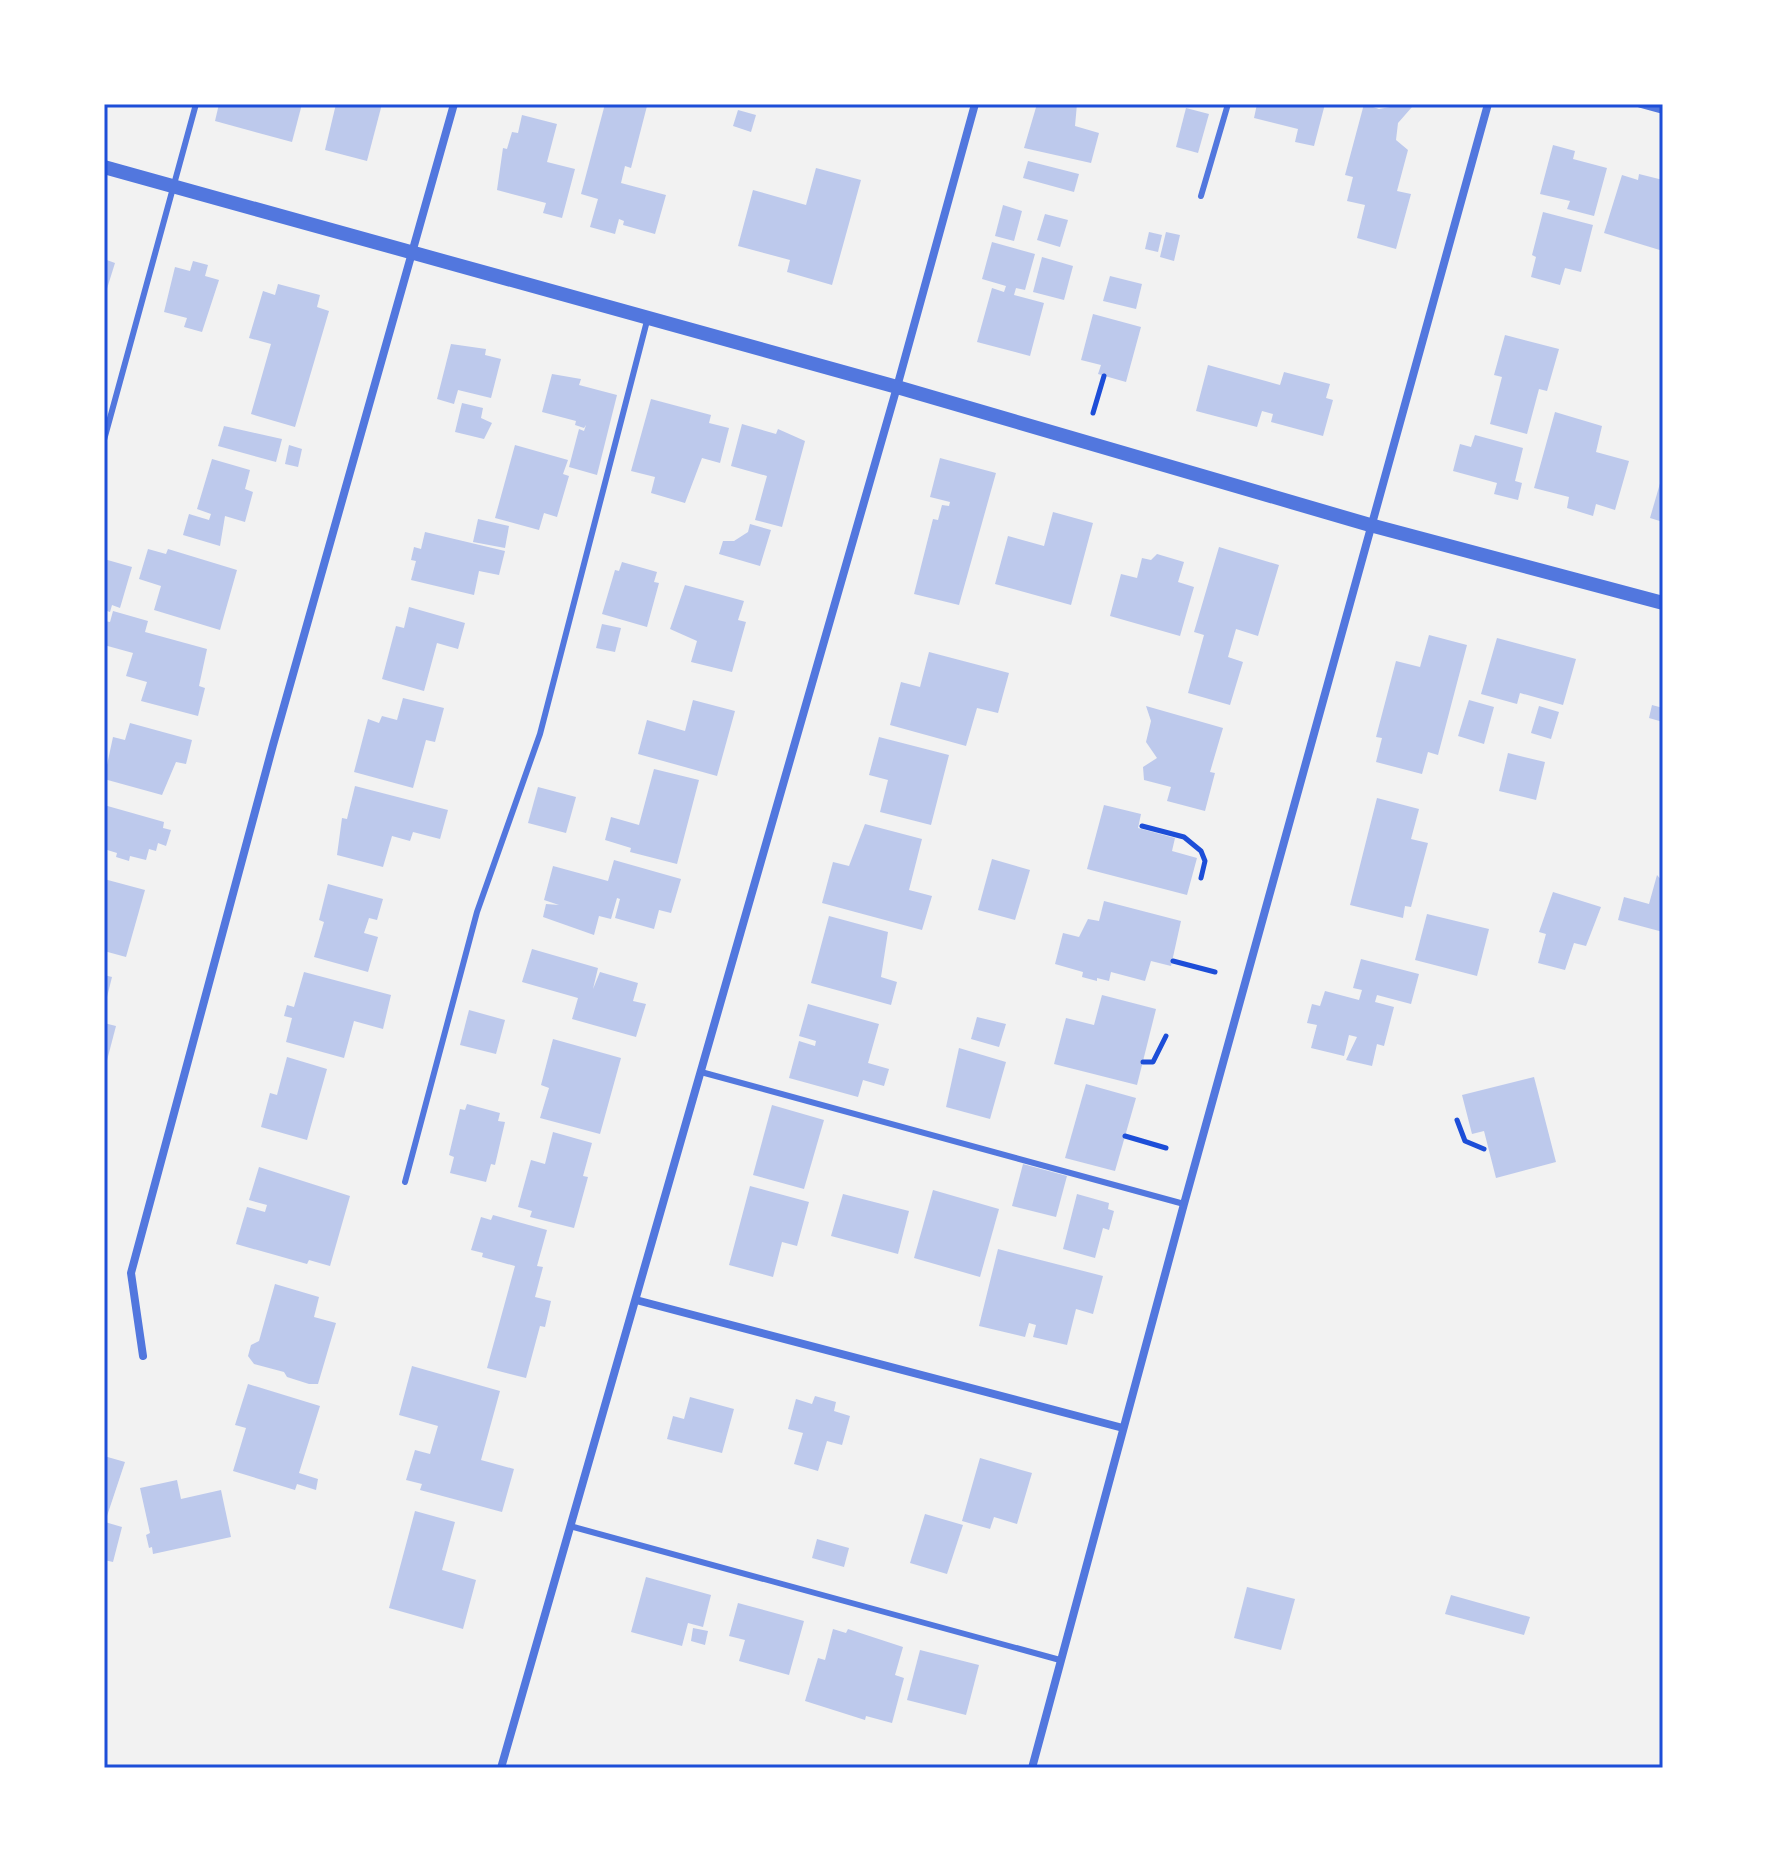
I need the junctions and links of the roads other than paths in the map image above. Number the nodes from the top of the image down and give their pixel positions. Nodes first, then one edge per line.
1 (196, 104) edge
2 (454, 104) edge
3 (975, 104) edge
4 (1228, 104) edge
5 (1488, 104) edge
6 (1641, 104) edge
7 (1663, 110) edge
8 (104, 167) edge
9 (174, 187) junction
10 (1201, 196) dead end
11 (413, 252) junction
12 (648, 317) junction
13 (897, 387) junction
14 (104, 440) edge
15 (1370, 525) junction
16 (1663, 603) edge
17 (701, 1072) junction
18 (405, 1182) dead end
19 (1184, 1204) junction
20 (636, 1300) junction
21 (143, 1356) dead end
22 (1123, 1428) junction
23 (570, 1526) junction
24 (1060, 1660) junction
25 (501, 1768) edge
26 (1032, 1768) edge

1 - 9 lane
2 - 11 street
3 - 13 street
4 - 10 lane
5 - 15 street
6 - 7 street
8 - 9 street
9 - 11 street
9 - 14 lane
11 - 12 street
11 - 21 street
12 - 13 street
12 - 18 lane
13 - 15 street
13 - 17 street
15 - 16 street
15 - 19 street
17 - 19 lane
17 - 20 street
19 - 22 street
20 - 22 street
20 - 23 street
22 - 24 street
23 - 24 lane
23 - 25 street
24 - 26 street

